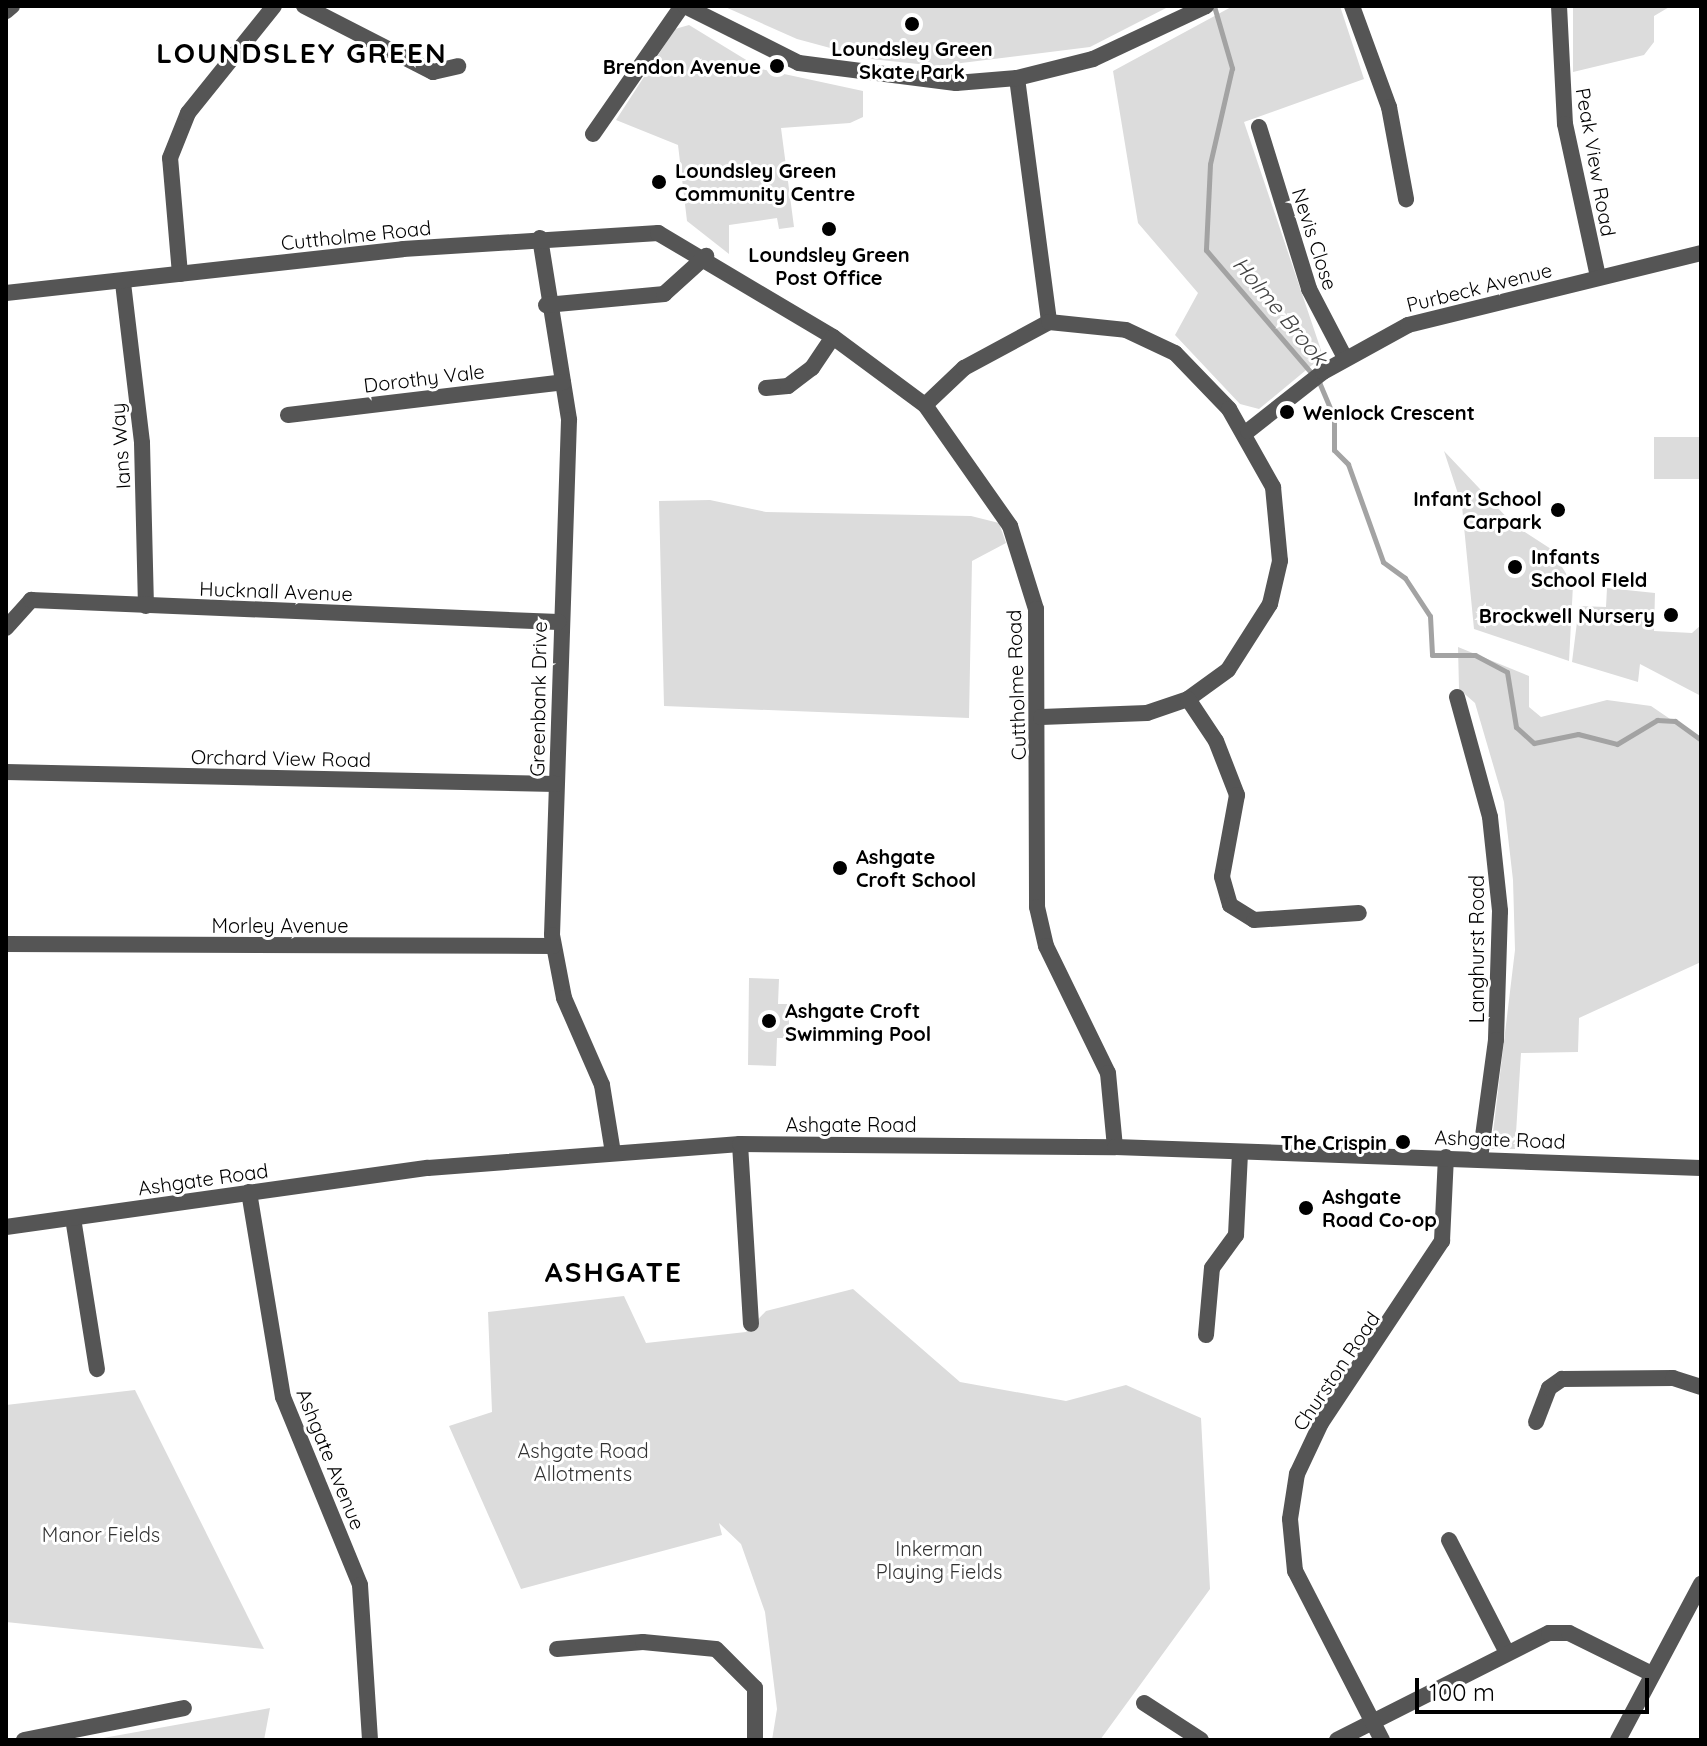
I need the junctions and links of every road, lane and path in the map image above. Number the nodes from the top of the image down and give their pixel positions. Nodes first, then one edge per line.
1 (12, 6) edge
2 (274, 6) edge
3 (304, 6) edge
4 (684, 6) edge
5 (1206, 6) edge
6 (1352, 6) edge
7 (1559, 6) edge
8 (6, 11) edge
9 (458, 66) dead end
10 (1017, 78) junction
11 (1259, 127) dead end
12 (593, 134) dead end
13 (1406, 199) dead end
14 (540, 238) junction
15 (1701, 253) edge
16 (706, 256) junction
17 (180, 274) junction
18 (1598, 277) junction
19 (123, 283) junction
20 (6, 293) edge
21 (546, 305) junction
22 (1049, 322) junction
23 (833, 337) junction
24 (1345, 358) junction
25 (563, 382) junction
26 (766, 388) dead end
27 (925, 405) junction
28 (288, 415) dead end
29 (1248, 431) junction
30 (146, 606) junction
31 (559, 622) junction
32 (6, 628) edge
33 (1457, 697) dead end
34 (1188, 699) junction
35 (1041, 717) junction
36 (6, 772) edge
37 (556, 784) junction
38 (1359, 913) dead end
39 (6, 944) edge
40 (553, 946) junction
41 (740, 1144) junction
42 (1115, 1147) junction
43 (1240, 1152) junction
44 (613, 1153) junction
45 (1446, 1157) junction
46 (1480, 1158) junction
47 (1701, 1168) edge
48 (249, 1192) junction
49 (73, 1218) junction
50 (6, 1227) edge
51 (751, 1324) dead end
52 (1206, 1335) dead end
53 (97, 1369) dead end
54 (1701, 1387) edge
55 (1536, 1422) dead end
56 (1449, 1540) dead end
57 (1701, 1584) edge
58 (557, 1649) dead end
59 (1507, 1653) junction
60 (1650, 1673) junction
61 (1144, 1703) dead end
62 (184, 1708) dead end
63 (1372, 1723) junction
64 (24, 1740) edge
65 (370, 1740) edge
66 (755, 1740) edge
67 (1201, 1740) edge
68 (1337, 1740) edge
69 (1382, 1740) edge
70 (1618, 1740) edge

1 - 8 street
2 - 17 street
3 - 9 street
4 - 10 street
4 - 12 street
5 - 10 street
6 - 13 street
7 - 18 street, Peak View Road
10 - 22 street
11 - 24 street, Nevis Close
14 - 16 street, Cuttholme Road
14 - 17 street, Cuttholme Road
14 - 21 street, Greenbank Drive
15 - 18 street, Purbeck Avenue
16 - 21 street
16 - 23 street, Cuttholme Road
17 - 19 street, Cuttholme Road
18 - 24 street, Purbeck Avenue
19 - 20 street, Cuttholme Road
19 - 30 street, Ians Way
21 - 25 street, Greenbank Drive
22 - 27 street
22 - 29 street
23 - 26 street
23 - 27 street, Cuttholme Road
24 - 29 street, Purbeck Avenue
25 - 28 street, Dorothy Vale
25 - 31 street, Greenbank Drive
27 - 35 street, Cuttholme Road
29 - 34 street
30 - 31 street, Hucknall Avenue
30 - 32 street, Hucknall Avenue
31 - 37 street, Greenbank Drive
33 - 46 street, Langhurst Road
34 - 35 street
34 - 38 street
35 - 42 street, Cuttholme Road
36 - 37 street, Orchard View Road
37 - 40 street, Greenbank Drive
39 - 40 street, Morley Avenue
40 - 44 street, Greenbank Drive
41 - 42 street, Ashgate Road
41 - 44 street, Ashgate Road
41 - 51 street
42 - 43 street, Ashgate Road
43 - 45 street, Ashgate Road
43 - 52 street
44 - 48 street, Ashgate Road
45 - 46 street, Ashgate Road
45 - 63 street, Churston Road
46 - 47 street, Ashgate Road
48 - 49 street, Ashgate Road
48 - 65 street, Ashgate Avenue
49 - 50 street, Ashgate Road
49 - 53 street
54 - 55 street
56 - 59 street
57 - 60 street
58 - 66 street
59 - 60 street
59 - 63 street
60 - 70 street
61 - 67 street
62 - 64 street
63 - 68 street
63 - 69 street, Churston Road

